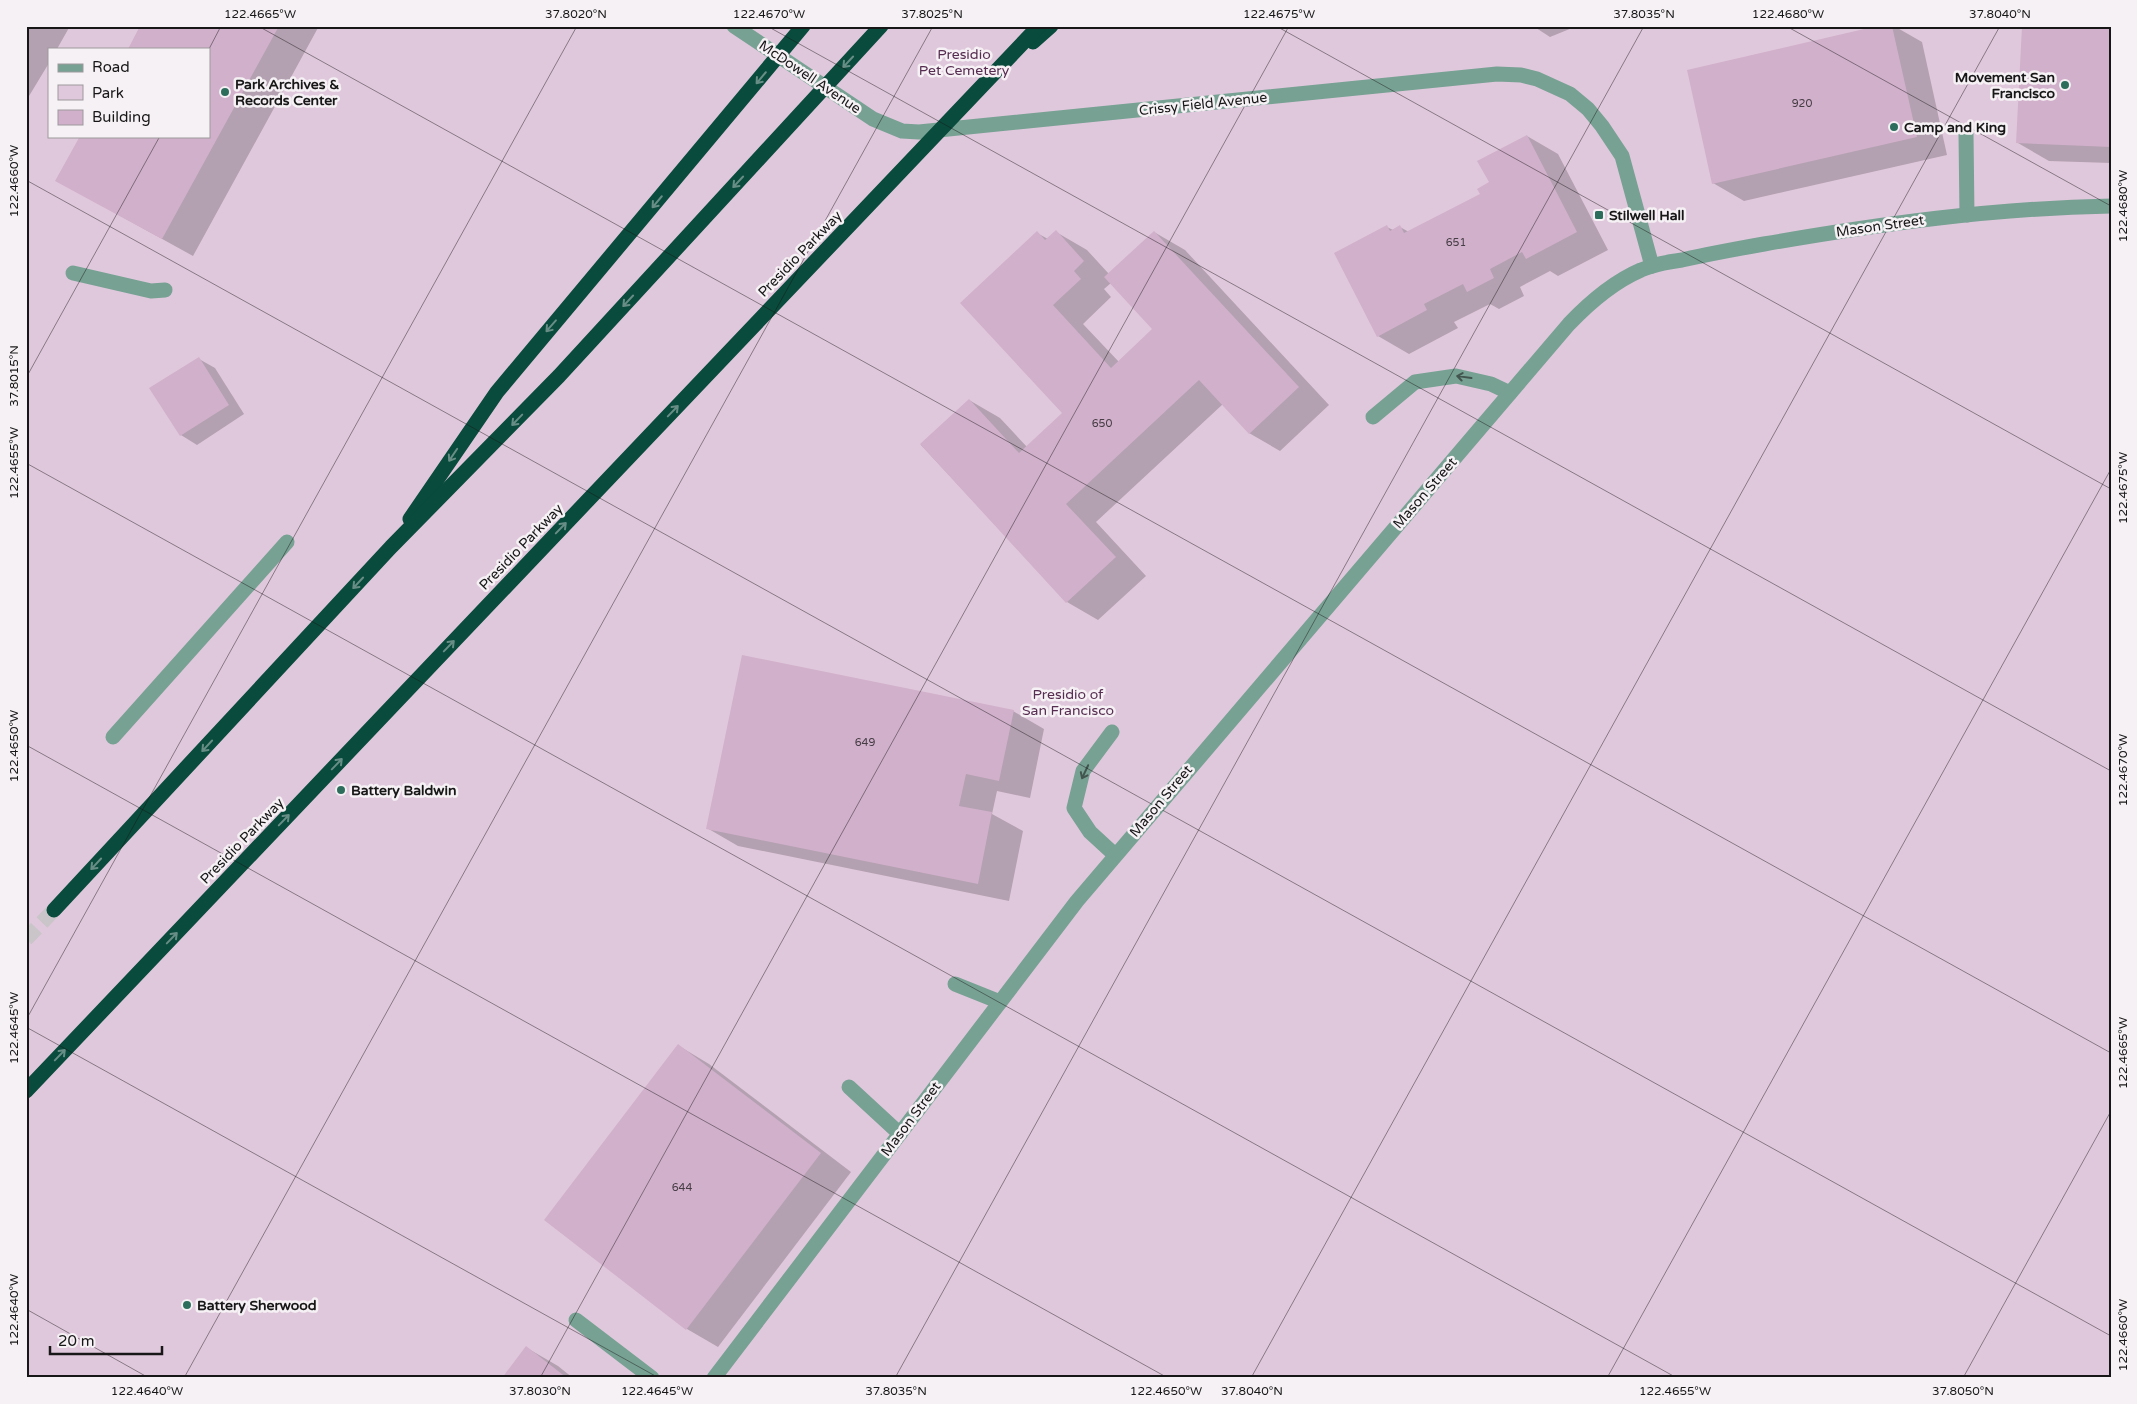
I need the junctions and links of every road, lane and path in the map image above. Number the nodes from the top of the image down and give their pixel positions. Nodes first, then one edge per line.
1 (734, 26) edge
2 (803, 26) edge
3 (881, 26) edge
4 (1039, 26) edge
5 (1051, 26) edge
6 (983, 85) junction
7 (887, 126) joint
8 (1966, 134) dead end
9 (2111, 206) edge
10 (1968, 215) junction
11 (1652, 266) junction
12 (73, 273) dead end
13 (165, 290) dead end
14 (1510, 393) junction
15 (1373, 417) dead end
16 (287, 542) dead end
17 (391, 547) junction
18 (1112, 732) dead end
19 (112, 737) dead end
20 (1115, 856) junction
21 (54, 910) tunnel mouth
22 (955, 984) dead end
23 (1000, 1002) junction
24 (849, 1087) dead end
25 (26, 1090) edge
26 (900, 1134) junction
27 (576, 1320) dead end
28 (652, 1378) edge
29 (714, 1378) edge

1 - 7 street, McDowell Avenue
2 -> 17 highway
3 -> 17 highway
4 - 6 highway, Presidio Parkway
5 - 6 highway
25 -> 6 highway, Presidio Parkway
7 - 11 street, Crissy Field Avenue
8 - 10 street
9 - 10 street, Mason Street
10 - 11 street, Mason Street
11 - 14 street, Mason Street
12 - 13 street
14 -> 15 street
14 - 20 street, Mason Street
16 - 19 street
17 -> 21 highway
18 -> 20 street
20 - 23 street, Mason Street
22 - 23 street
23 - 26 street, Mason Street
24 - 26 street
26 - 29 street, Mason Street
27 - 28 street

